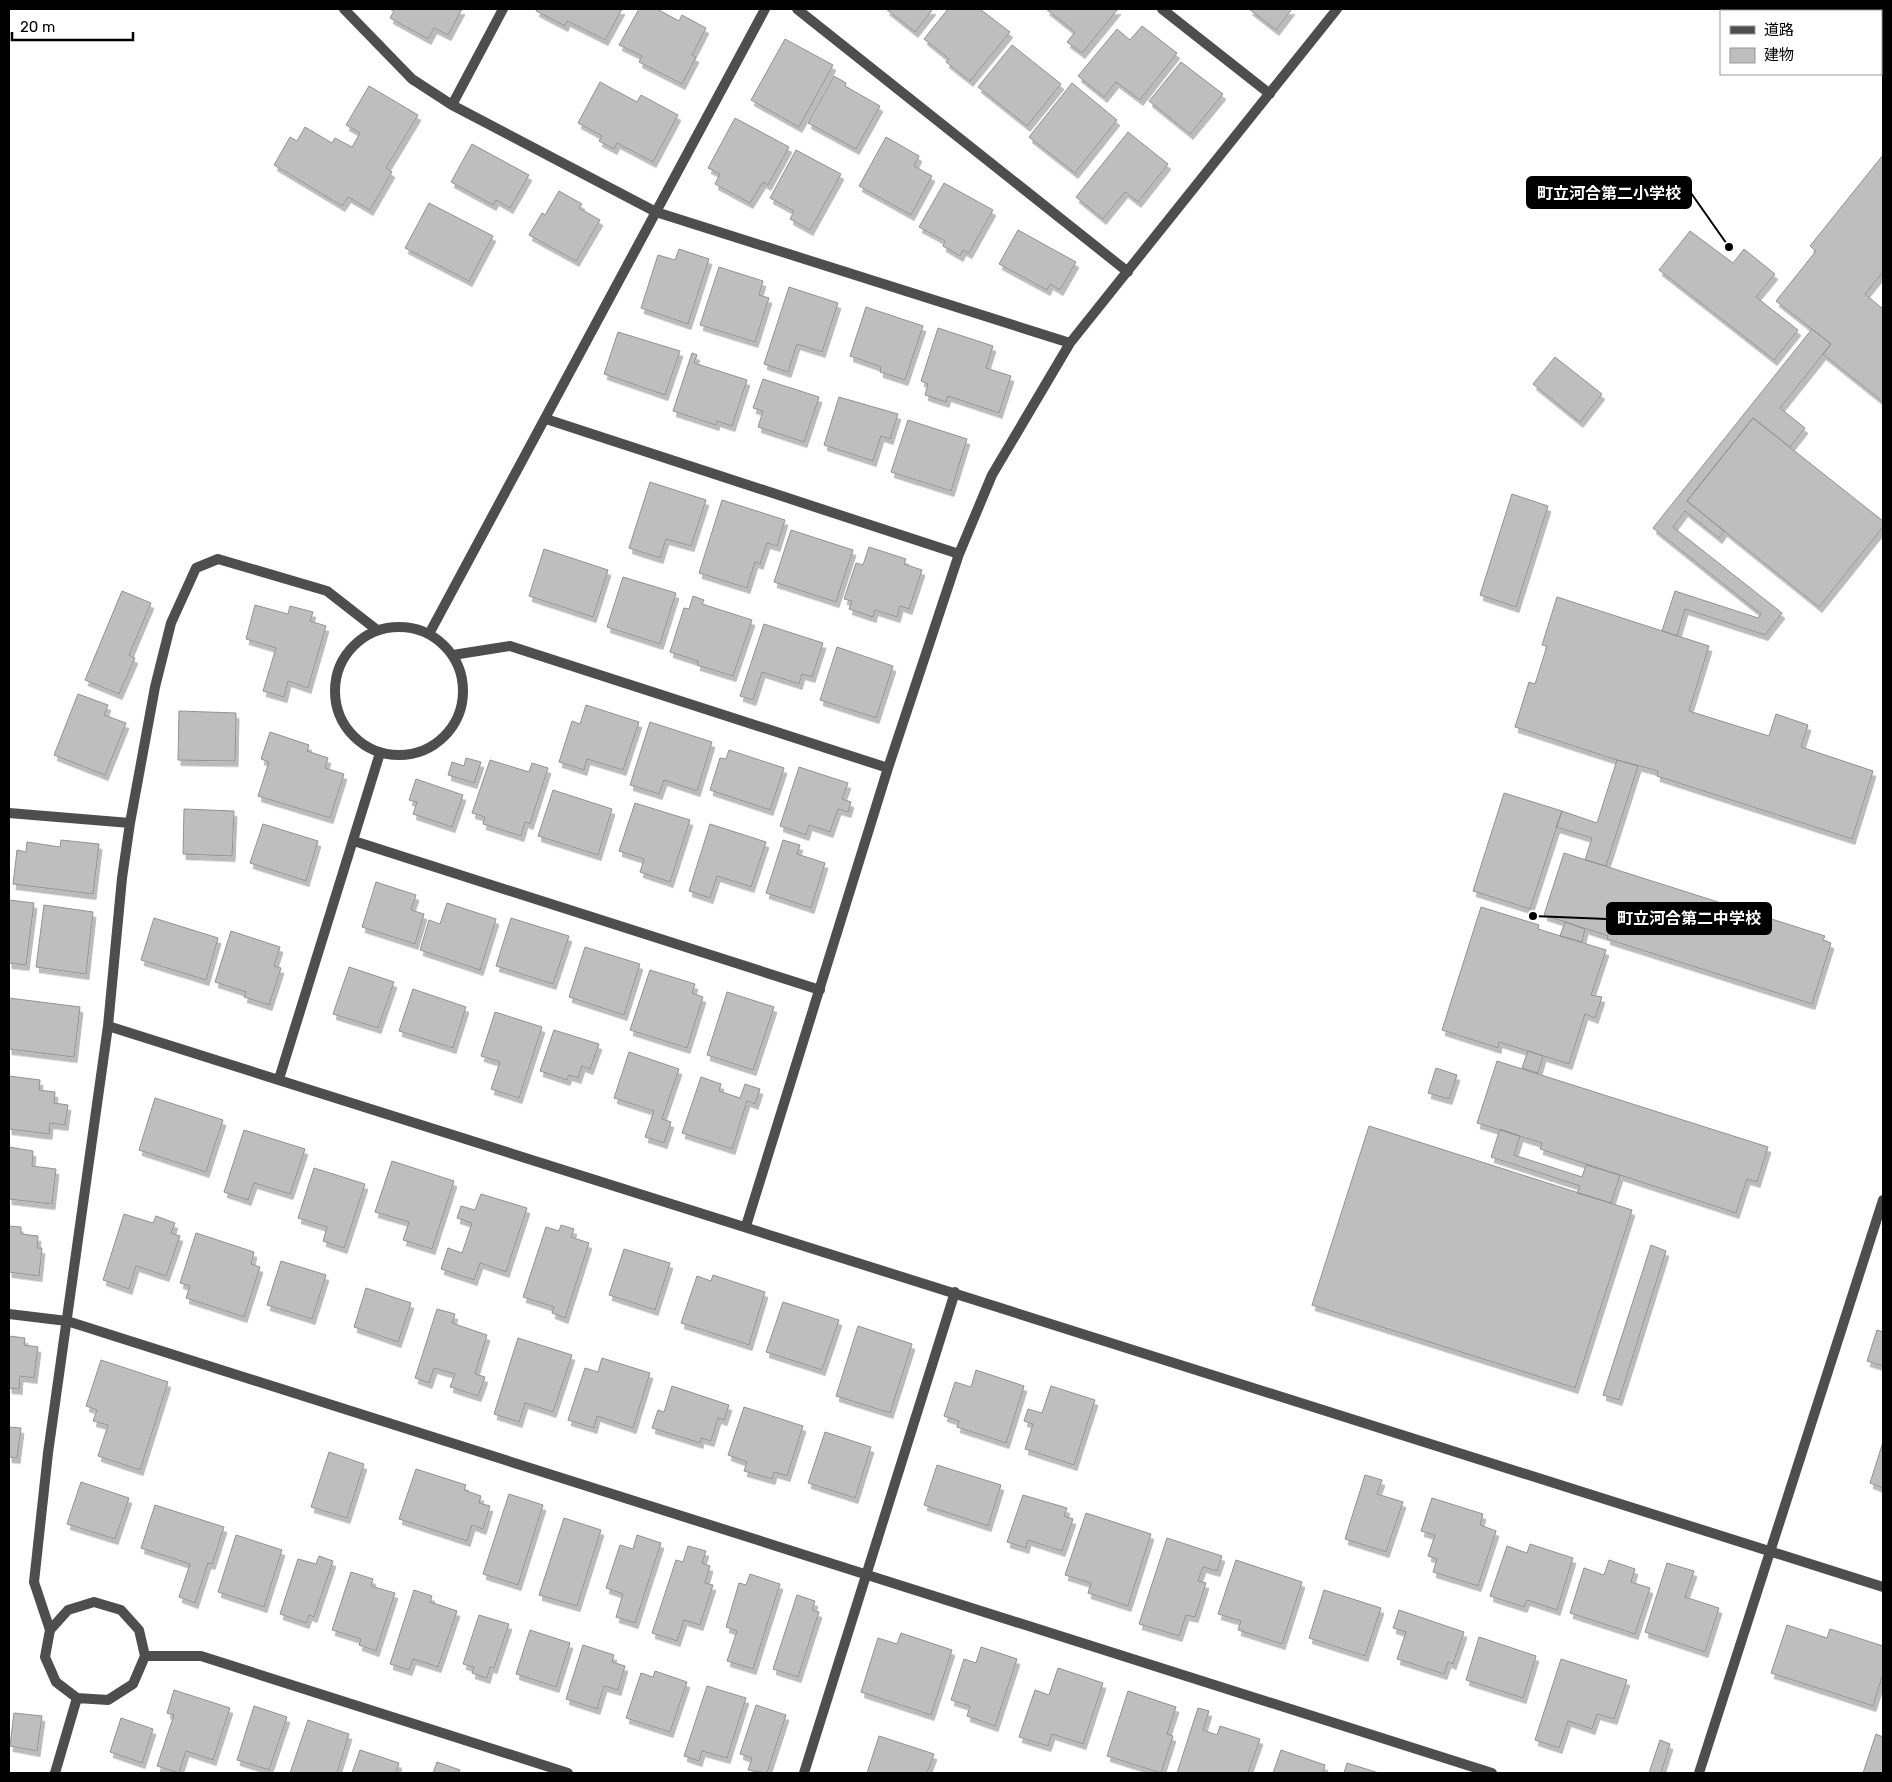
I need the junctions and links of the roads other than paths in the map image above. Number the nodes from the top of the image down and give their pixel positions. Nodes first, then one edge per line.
1 (344, 9) edge
2 (503, 9) edge
3 (765, 9) edge
4 (797, 9) edge
5 (1162, 9) edge
6 (1337, 9) edge
7 (1270, 94) junction
8 (452, 105) junction
9 (656, 212) junction
10 (1128, 272) junction
11 (1070, 343) junction
12 (546, 419) junction
13 (959, 554) junction
14 (377, 630) junction
15 (429, 634) junction
16 (453, 655) junction
17 (380, 753) junction
18 (888, 768) junction
19 (9, 813) edge
20 (130, 824) junction
21 (354, 841) junction
22 (820, 990) junction
23 (108, 1026) junction
24 (279, 1080) junction
25 (1883, 1200) edge
26 (746, 1226) junction
27 (955, 1292) junction
28 (9, 1314) edge
29 (67, 1321) junction
30 (1772, 1551) junction
31 (867, 1576) junction
32 (1883, 1587) edge
33 (50, 1630) junction
34 (145, 1656) junction
35 (77, 1698) junction
36 (55, 1773) edge
37 (568, 1773) edge
38 (804, 1773) edge
39 (1492, 1773) edge
40 (1699, 1773) edge

1 - 8 street
2 - 8 street
3 - 9 street
4 - 10 street
5 - 7 street
6 - 7 street
7 - 10 street
8 - 9 street
9 - 11 street
9 - 12 street
10 - 11 street
11 - 13 street
12 - 13 street
12 - 15 street
13 - 18 street
14 - 15 street
14 - 17 street
14 - 20 street
15 - 16 street
16 - 17 street
16 - 18 street
17 - 21 street
18 - 22 street
19 - 20 street
20 - 23 street
21 - 22 street
21 - 24 street
22 - 26 street
23 - 24 street
23 - 29 street
24 - 26 street
25 - 30 street
26 - 27 street
27 - 30 street
27 - 31 street
28 - 29 street
29 - 31 street
29 - 33 street
30 - 32 street
30 - 40 street
31 - 38 street
31 - 39 street
33 - 34 street
33 - 35 street
34 - 35 street
34 - 37 street
35 - 36 street

